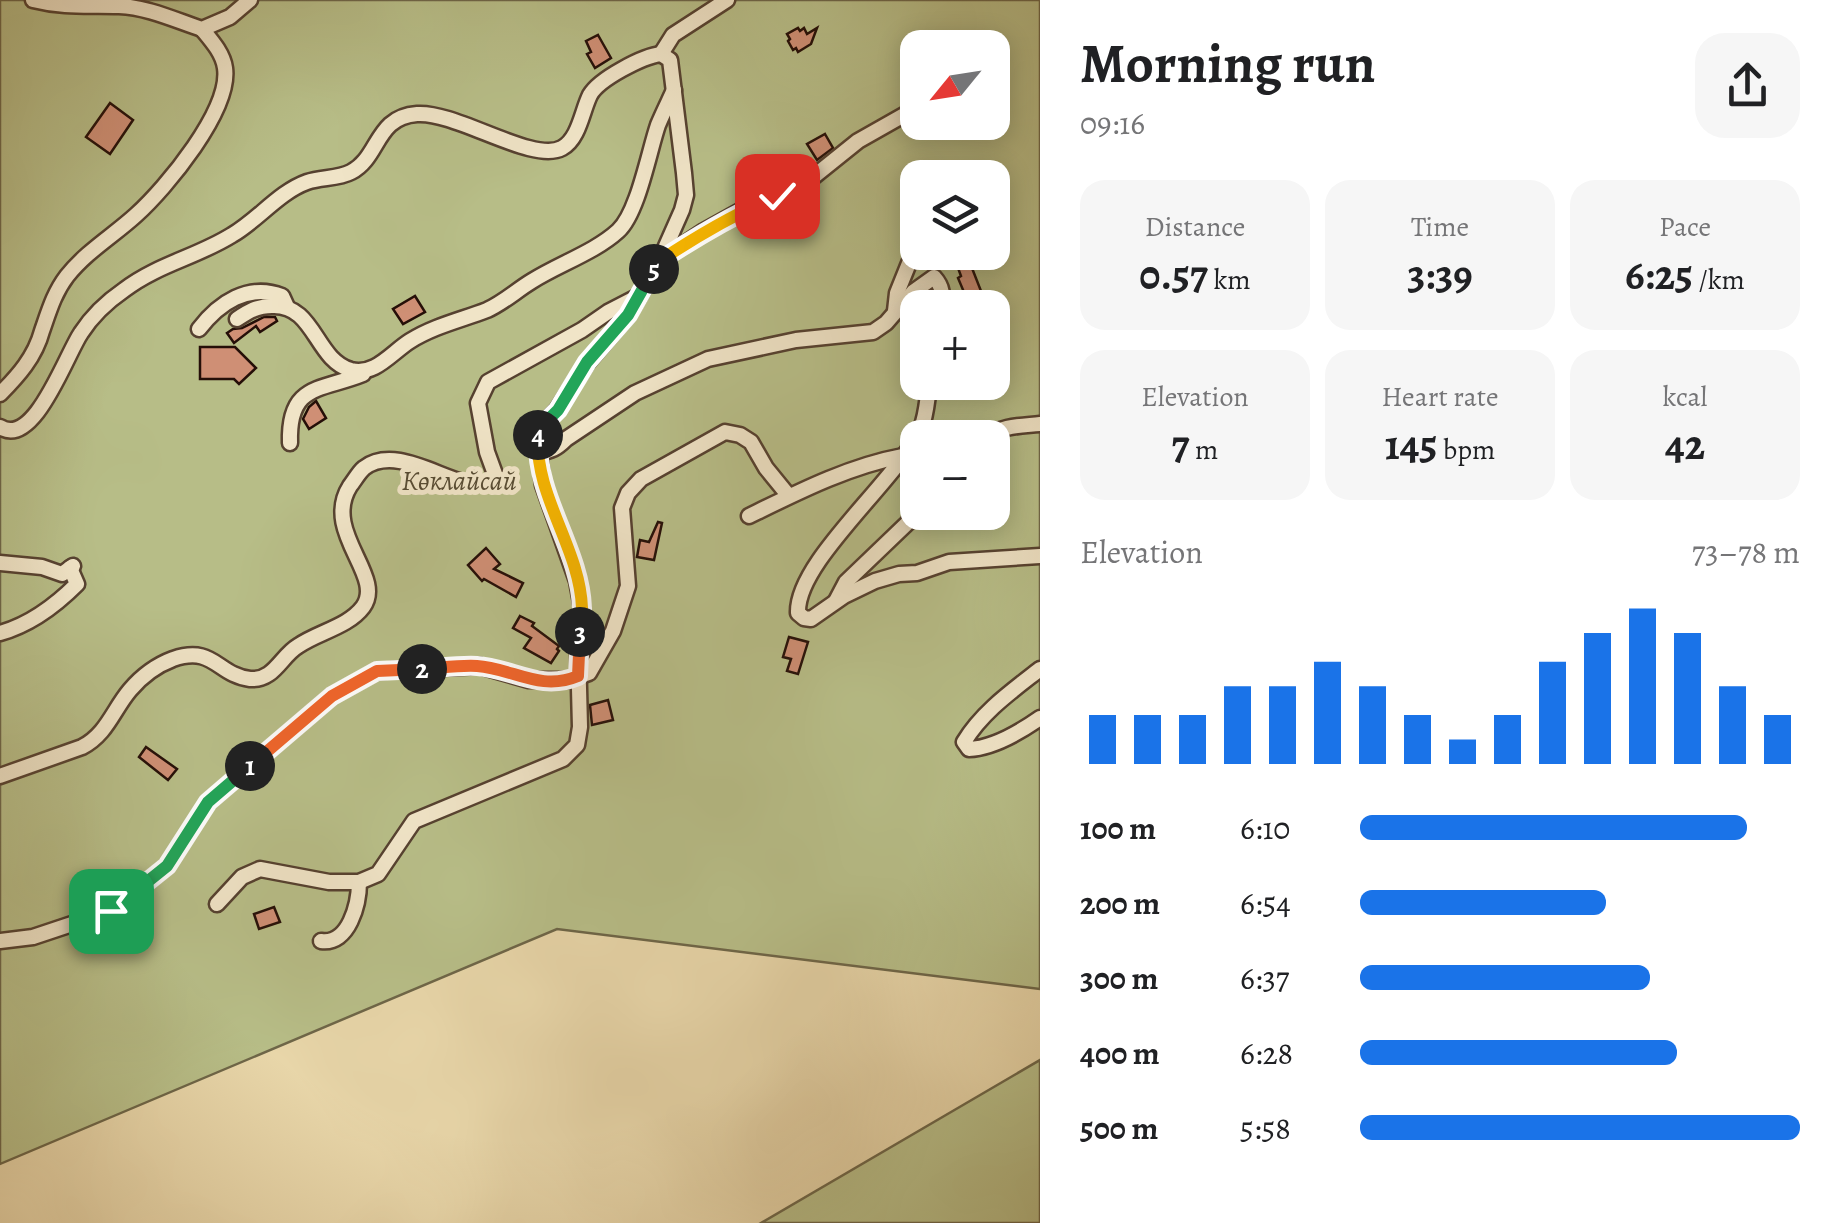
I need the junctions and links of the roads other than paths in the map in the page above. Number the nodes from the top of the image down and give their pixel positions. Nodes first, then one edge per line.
1 (33, 0) edge
2 (250, 0) edge
3 (727, 0) edge
4 (202, 28) junction
5 (661, 54) junction
6 (674, 89) junction
7 (900, 117) edge
8 (658, 262) junction
9 (906, 270) edge
10 (916, 290) edge
11 (942, 290) edge
12 (640, 295) junction
13 (900, 306) edge
14 (287, 307) junction
15 (895, 312) junction
16 (238, 320) dead end
17 (199, 329) dead end
18 (368, 371) junction
19 (0, 394) edge
20 (1040, 424) edge
21 (0, 427) edge
22 (1010, 427) edge
23 (290, 442) dead end
24 (538, 451) junction
25 (900, 456) edge
26 (900, 460) edge
27 (788, 495) junction
28 (749, 516) dead end
29 (900, 530) edge
30 (1040, 556) edge
31 (0, 563) edge
32 (836, 602) junction
33 (0, 633) edge
34 (1040, 669) edge
35 (578, 676) junction
36 (1040, 718) edge
37 (0, 776) edge
38 (359, 882) junction
39 (217, 904) dead end
40 (321, 940) dead end
41 (0, 941) edge

1 - 4 street
2 - 4 street
3 - 5 street
4 - 19 street
5 - 6 street
5 - 21 street
6 - 8 street
6 - 18 street
7 - 8 street
8 - 12 street
9 - 15 street
10 - 11 street
12 - 24 street
12 - 37 street
13 - 15 street
14 - 16 street
14 - 17 street
14 - 18 street
15 - 24 street
18 - 23 street
20 - 22 street
24 - 35 street
25 - 27 street
26 - 32 street
27 - 28 street
27 - 35 street
29 - 32 street
30 - 32 street
31 - 33 street
34 - 36 street
35 - 38 street
35 - 41 street
38 - 39 street
38 - 40 street

